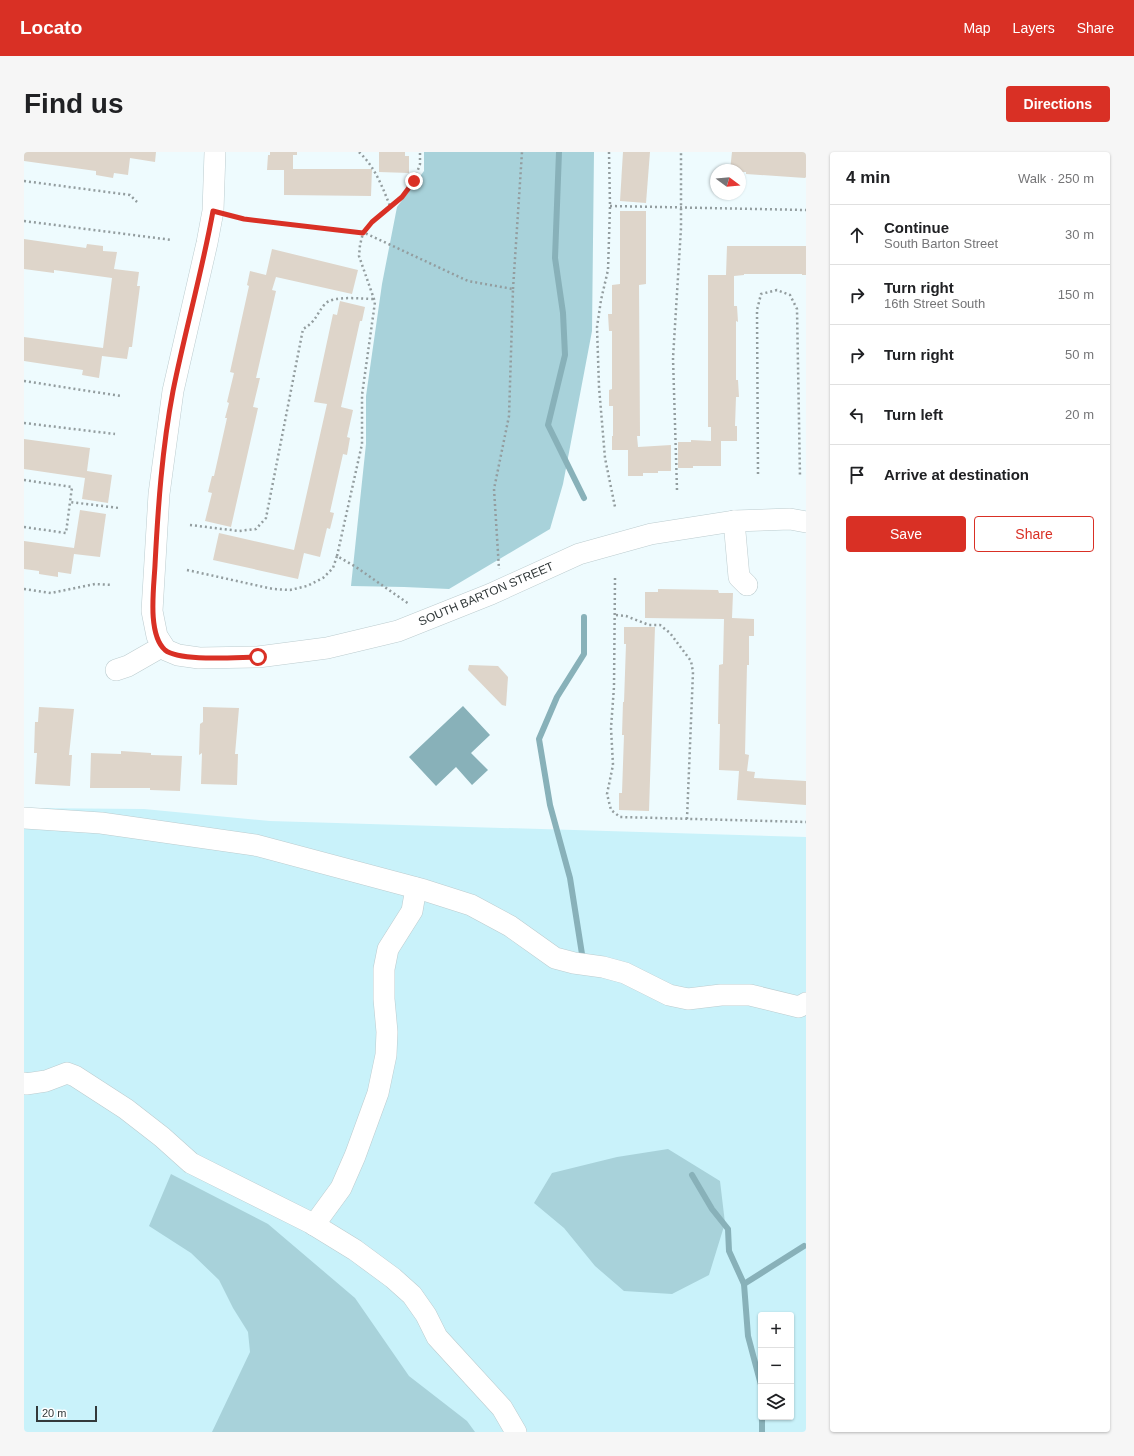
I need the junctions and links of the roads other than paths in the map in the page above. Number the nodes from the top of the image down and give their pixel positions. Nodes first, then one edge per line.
1 (215, 152) edge
2 (734, 521) junction
3 (806, 522) edge
4 (748, 585) dead end
5 (164, 648) junction
6 (116, 670) dead end
7 (24, 818) edge
8 (416, 888) junction
9 (806, 1003) edge
10 (24, 1083) edge
11 (314, 1225) junction
12 (516, 1432) edge

1 - 5 street
2 - 3 street, SOUTH BARTON STREET
2 - 4 street
2 - 5 street, SOUTH BARTON STREET
5 - 6 street
7 - 8 street
8 - 9 street
8 - 11 street
10 - 11 street
11 - 12 street

